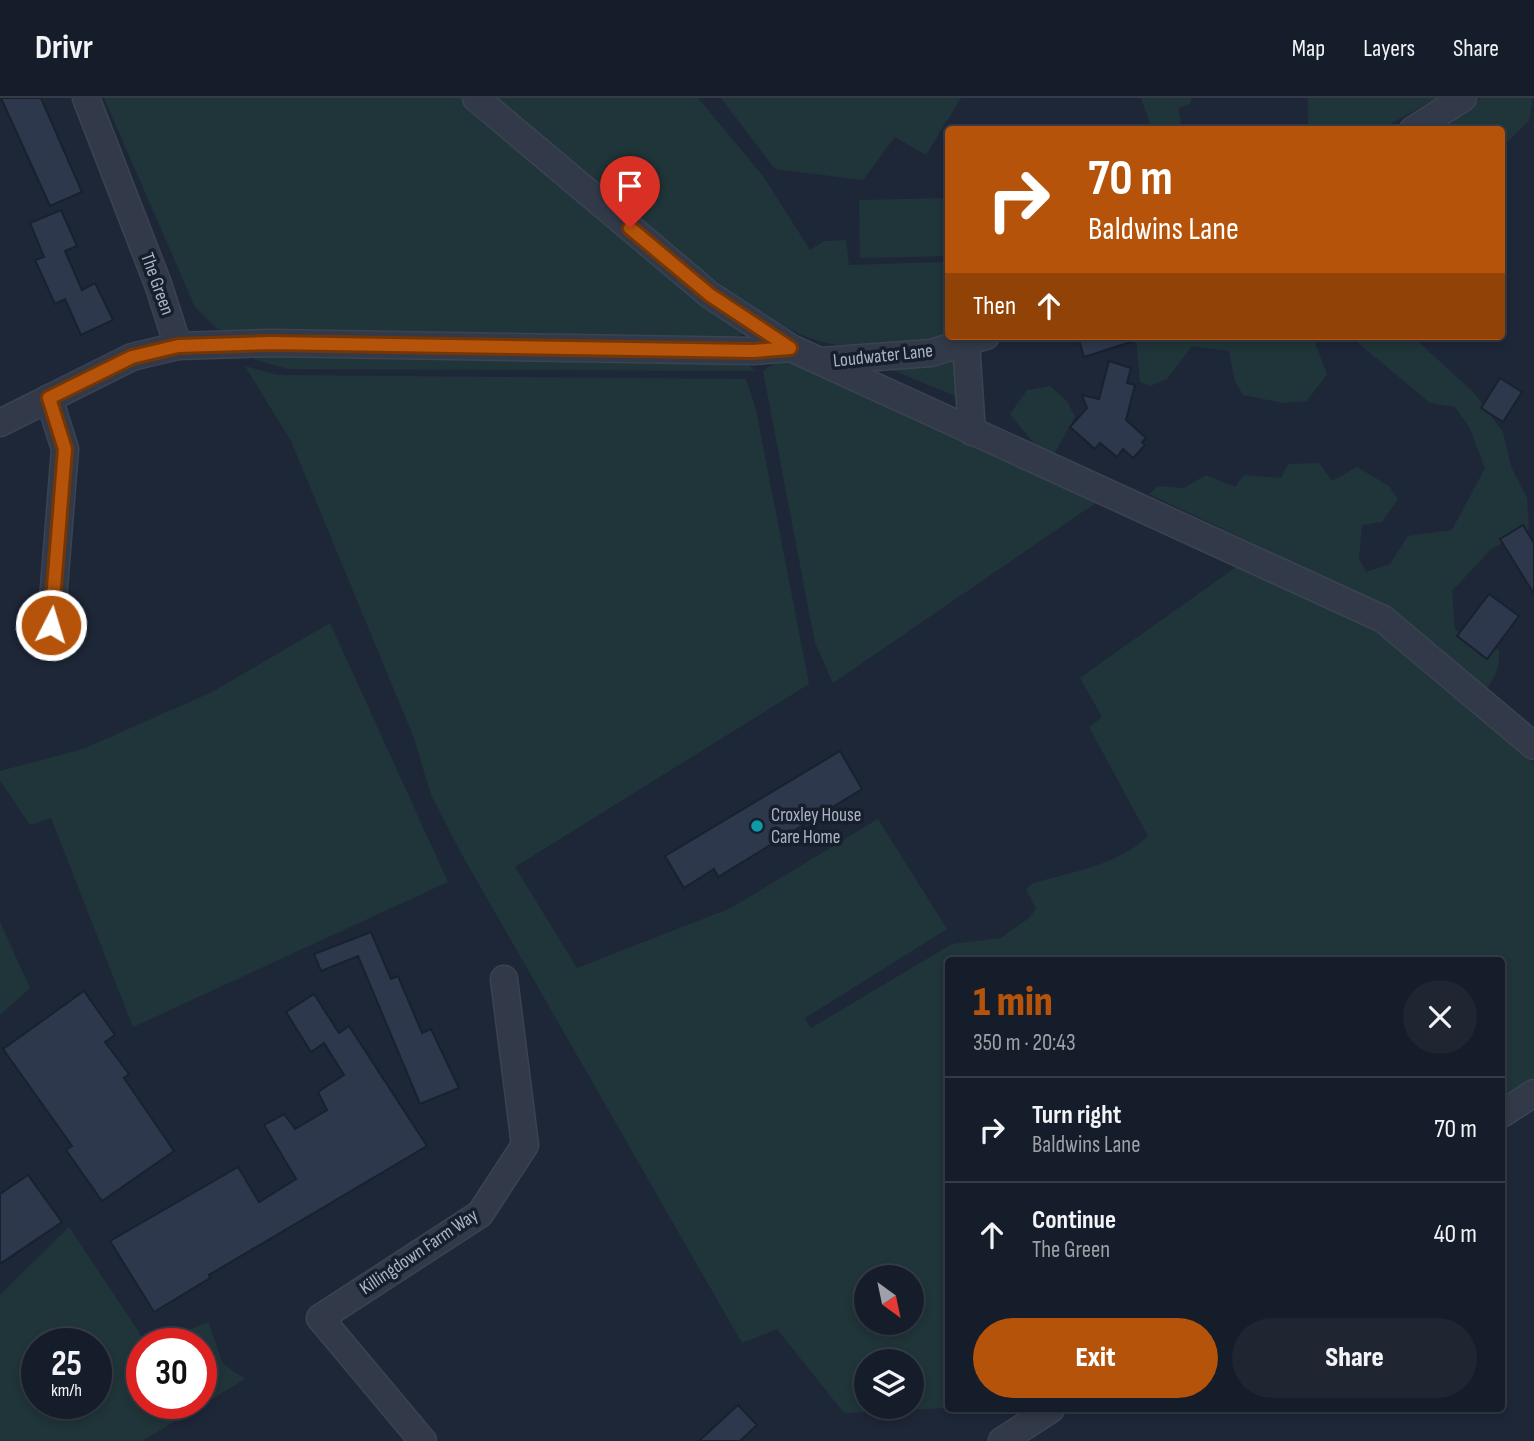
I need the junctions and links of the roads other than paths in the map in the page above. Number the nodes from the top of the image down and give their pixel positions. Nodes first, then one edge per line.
1 (86, 98) edge
2 (476, 98) edge
3 (1463, 98) edge
4 (1419, 126) edge
5 (973, 340) edge
6 (976, 340) edge
7 (178, 346) junction
8 (790, 348) junction
9 (820, 362) junction
10 (49, 398) junction
11 (0, 423) edge
12 (972, 432) junction
13 (51, 625) dead end
14 (1534, 746) edge
15 (504, 979) dead end
16 (1534, 1093) edge
17 (1505, 1112) edge
18 (1046, 1412) edge
19 (423, 1441) edge
20 (1002, 1441) edge

1 - 7 street, The Green
2 - 8 street
3 - 4 street
5 - 9 street, Loudwater Lane
6 - 12 street
7 - 8 street
7 - 10 street
8 - 9 street
9 - 12 street
10 - 11 street
10 - 13 street
12 - 14 street
15 - 19 street, Killingdown Farm Way
16 - 17 street
18 - 20 street

